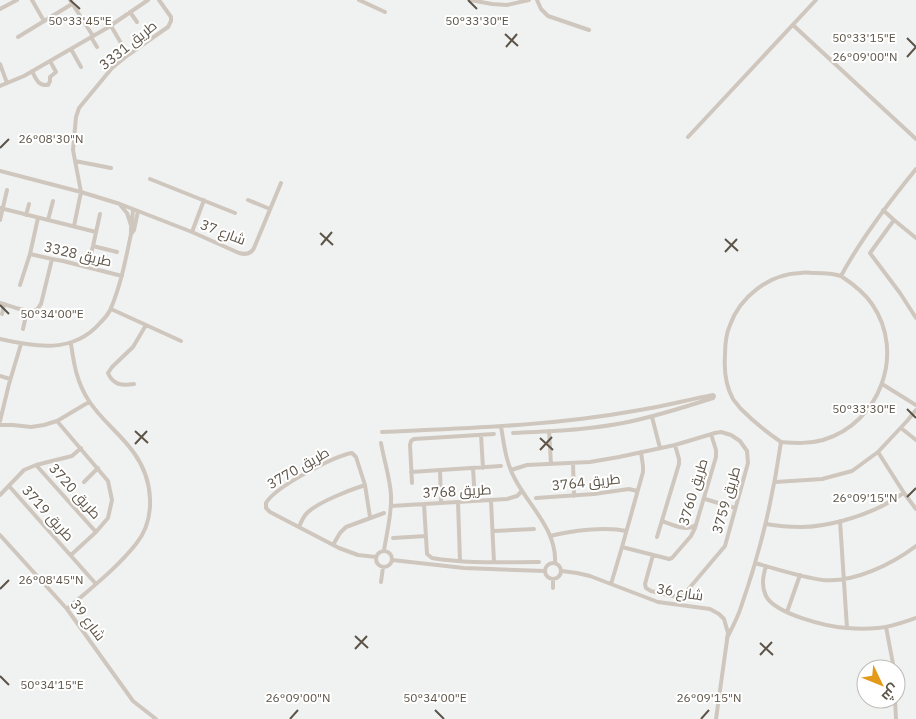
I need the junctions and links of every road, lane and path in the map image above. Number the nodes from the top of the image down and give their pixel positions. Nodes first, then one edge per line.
1 (17, 0) edge
2 (32, 0) edge
3 (148, 0) edge
4 (159, 0) edge
5 (359, 0) edge
6 (470, 0) edge
7 (529, 0) edge
8 (537, 0) edge
9 (816, 0) edge
10 (71, 2) edge
11 (141, 2) edge
12 (493, 2) edge
13 (0, 8) edge
14 (130, 12) junction
15 (385, 12) dead end
16 (44, 21) junction
17 (137, 22) dead end
18 (793, 25) junction
19 (111, 26) junction
20 (589, 30) dead end
21 (18, 37) dead end
22 (92, 37) junction
23 (97, 47) dead end
24 (71, 49) junction
25 (128, 55) junction
26 (50, 61) junction
27 (0, 64) edge
28 (81, 67) dead end
29 (32, 71) junction
30 (7, 83) junction
31 (0, 86) edge
32 (688, 137) dead end
33 (916, 139) edge
34 (75, 161) junction
35 (111, 168) dead end
36 (916, 168) edge
37 (1, 172) edge
38 (150, 180) dead end
39 (280, 183) dead end
40 (7, 190) dead end
41 (81, 192) junction
42 (204, 200) junction
43 (248, 200) dead end
44 (53, 201) dead end
45 (29, 204) dead end
46 (120, 204) junction
47 (1, 208) edge
48 (270, 209) junction
49 (883, 210) junction
50 (136, 211) junction
51 (235, 213) dead end
52 (100, 214) dead end
53 (26, 215) junction
54 (38, 218) junction
55 (0, 220) edge
56 (48, 220) junction
57 (894, 220) junction
58 (131, 225) junction
59 (74, 226) junction
60 (96, 232) junction
61 (192, 232) junction
62 (131, 234) junction
63 (916, 238) edge
64 (93, 246) junction
65 (117, 252) dead end
66 (30, 254) junction
67 (52, 259) junction
68 (86, 267) junction
69 (122, 276) junction
70 (841, 276) junction
71 (20, 285) dead end
72 (2, 304) edge
73 (111, 309) junction
74 (27, 310) junction
75 (2, 314) dead end
76 (916, 318) edge
77 (146, 325) junction
78 (23, 329) dead end
79 (0, 339) edge
80 (181, 341) dead end
81 (21, 344) junction
82 (71, 344) junction
83 (0, 376) edge
84 (10, 379) junction
85 (134, 384) dead end
86 (882, 384) junction
87 (90, 402) junction
88 (916, 405) edge
89 (916, 410) edge
90 (652, 417) junction
91 (0, 421) edge
92 (57, 421) junction
93 (0, 425) edge
94 (502, 426) junction
95 (901, 428) junction
96 (549, 431) junction
97 (382, 432) dead end
98 (514, 433) dead end
99 (494, 434) dead end
100 (711, 434) junction
101 (481, 435) junction
102 (916, 440) edge
103 (781, 442) junction
104 (381, 443) dead end
105 (675, 444) junction
106 (81, 448) junction
107 (660, 448) junction
108 (641, 452) junction
109 (878, 452) junction
110 (572, 463) junction
111 (551, 464) junction
112 (36, 465) junction
113 (502, 466) dead end
114 (98, 468) junction
115 (473, 468) junction
116 (483, 468) junction
117 (440, 470) junction
118 (510, 470) junction
119 (411, 472) junction
120 (84, 482) dead end
121 (775, 482) junction
122 (412, 483) dead end
123 (365, 485) junction
124 (9, 486) junction
125 (637, 491) junction
126 (522, 492) junction
127 (904, 492) junction
128 (0, 495) edge
129 (574, 496) junction
130 (536, 498) dead end
131 (704, 499) junction
132 (475, 501) junction
133 (491, 501) junction
134 (458, 502) junction
135 (441, 503) junction
136 (424, 504) junction
137 (391, 506) junction
138 (735, 508) junction
139 (916, 509) edge
140 (384, 513) dead end
141 (370, 517) junction
142 (662, 521) junction
143 (840, 521) junction
144 (766, 524) junction
145 (696, 525) junction
146 (299, 527) junction
147 (534, 529) dead end
148 (686, 529) junction
149 (493, 531) junction
150 (626, 531) junction
151 (96, 532) junction
152 (0, 535) edge
153 (426, 536) junction
154 (550, 536) junction
155 (658, 537) dead end
156 (393, 538) dead end
157 (690, 538) junction
158 (333, 545) junction
159 (916, 546) edge
160 (622, 547) junction
161 (384, 550) junction
162 (71, 555) junction
163 (654, 555) junction
164 (376, 557) junction
165 (392, 560) junction
166 (460, 561) junction
167 (494, 562) junction
168 (539, 562) dead end
169 (555, 563) junction
170 (755, 563) junction
171 (766, 566) junction
172 (383, 567) junction
173 (545, 571) junction
174 (562, 571) junction
175 (800, 575) junction
176 (553, 579) junction
177 (844, 579) junction
178 (381, 582) dead end
179 (96, 584) junction
180 (611, 584) junction
181 (553, 588) dead end
182 (67, 609) junction
183 (787, 612) junction
184 (916, 618) edge
185 (886, 627) junction
186 (847, 628) junction
187 (727, 638) junction
188 (892, 659) edge
189 (156, 719) edge
190 (716, 719) edge

1 - 13 street
2 - 16 street
3 - 11 street
4 - 25 street, طريق 3331
5 - 15 street
6 - 12 street
7 - 12 street
8 - 20 street
9 - 18 street
10 - 16 street
10 - 22 street
11 - 14 street
14 - 17 street
14 - 19 street
16 - 21 street
18 - 32 street
18 - 33 street
19 - 22 street
19 - 25 street
22 - 23 street
22 - 24 street
24 - 26 street
24 - 28 street
25 - 34 street, طريق 3331
26 - 29 street
26 - 29 street
27 - 30 street
29 - 30 street
30 - 31 street
34 - 35 street
34 - 41 street, طريق 3331
36 - 49 street
37 - 41 street, شارع 37
38 - 42 street
39 - 48 street, شارع 37
40 - 47 street
41 - 46 street, شارع 37
41 - 59 street
42 - 51 street
42 - 61 street
43 - 48 street
44 - 56 street
45 - 53 street
46 - 50 street, شارع 37
46 - 58 street
47 - 53 street
47 - 55 street
48 - 61 street, شارع 37
49 - 57 street
49 - 70 street
50 - 58 street
50 - 61 street, شارع 37
50 - 62 street
52 - 60 street
53 - 54 street
54 - 56 street
54 - 66 street
56 - 59 street
57 - 63 street
57 - 76 street
58 - 62 street
59 - 60 street
60 - 64 street
62 - 69 street
64 - 65 street
64 - 68 street
66 - 67 street, طريق 3328
66 - 71 street
67 - 68 street, طريق 3328
67 - 74 street
68 - 69 street, طريق 3328
69 - 73 street
70 - 86 street
70 - 103 street
72 - 74 street
72 - 75 street
73 - 77 street
73 - 82 street
74 - 78 street
77 - 80 street
77 - 85 street
79 - 81 street
81 - 82 street
81 - 84 street
82 - 87 street
83 - 84 street
84 - 91 street
86 - 88 street
86 - 103 street
87 - 92 street
87 - 179 street
89 - 95 street
90 - 94 street
90 - 96 street
90 - 107 street
92 - 93 street
92 - 106 street, طريق 3719
94 - 97 street
94 - 118 street
95 - 102 street
95 - 109 street
96 - 98 street
96 - 111 street
99 - 101 street
100 - 105 street, طريق 3759
100 - 131 street, طريق 3760
100 - 138 street, طريق 3759
101 - 116 street
101 - 119 street
103 - 121 street
104 - 137 street
105 - 107 street, طريق 3759
105 - 142 street
106 - 112 street, طريق 3720
106 - 114 street, طريق 3719
107 - 108 street, طريق 3759
108 - 110 street, طريق 3759
108 - 125 street
109 - 121 street
109 - 127 street
110 - 111 street, طريق 3759
110 - 129 street
111 - 118 street, طريق 3759
112 - 124 street, طريق 3720
112 - 151 street, طريق 3720
113 - 116 street, طريق 3768
114 - 120 street
114 - 151 street, طريق 3719
115 - 116 street, طريق 3768
115 - 117 street, طريق 3768
115 - 132 street
117 - 119 street, طريق 3768
117 - 135 street
118 - 126 street
119 - 122 street
121 - 144 street
123 - 141 street, طريق 3770
123 - 146 street
123 - 146 street, طريق 3770
124 - 128 street, طريق 3720
124 - 162 street, طريق 3719
125 - 129 street, طريق 3764
125 - 150 street
126 - 133 street, طريق 3768
126 - 154 street
127 - 139 street
127 - 143 street
129 - 130 street, طريق 3764
131 - 138 street
131 - 145 street, طريق 3760
132 - 133 street, طريق 3768
132 - 134 street, طريق 3768
133 - 149 street
134 - 135 street, طريق 3768
134 - 166 street
135 - 136 street, طريق 3768
136 - 137 street, طريق 3768
136 - 153 street
137 - 161 street
138 - 163 street, طريق 3759
140 - 141 street
141 - 158 street
142 - 148 street
142 - 155 street
143 - 144 street
143 - 177 street
144 - 170 street
145 - 148 street
145 - 157 street, طريق 3760
146 - 158 street, طريق 3770
147 - 149 street
148 - 157 street
149 - 167 street
150 - 154 street
150 - 160 street
151 - 162 street, طريق 3719
152 - 182 street, شارع 39
153 - 156 street
153 - 166 street
154 - 169 street
157 - 163 street, طريق 3760
158 - 164 street, طريق 3770
159 - 177 street
160 - 163 street, طريق 3760
160 - 180 street
161 - 164 street
161 - 165 street
162 - 179 street, طريق 3719
164 - 172 street
165 - 172 street
165 - 173 street
166 - 167 street
167 - 168 street
169 - 173 street
169 - 174 street
170 - 171 street
170 - 187 street
171 - 175 street
171 - 183 street
172 - 178 street
173 - 176 street
174 - 176 street
174 - 180 street, شارع 36
175 - 177 street
175 - 183 street
176 - 181 street
177 - 186 street
179 - 182 street
180 - 187 street, شارع 36
182 - 189 street, شارع 39
183 - 186 street
184 - 185 street
185 - 186 street
185 - 188 street
187 - 190 street, شارع 36

